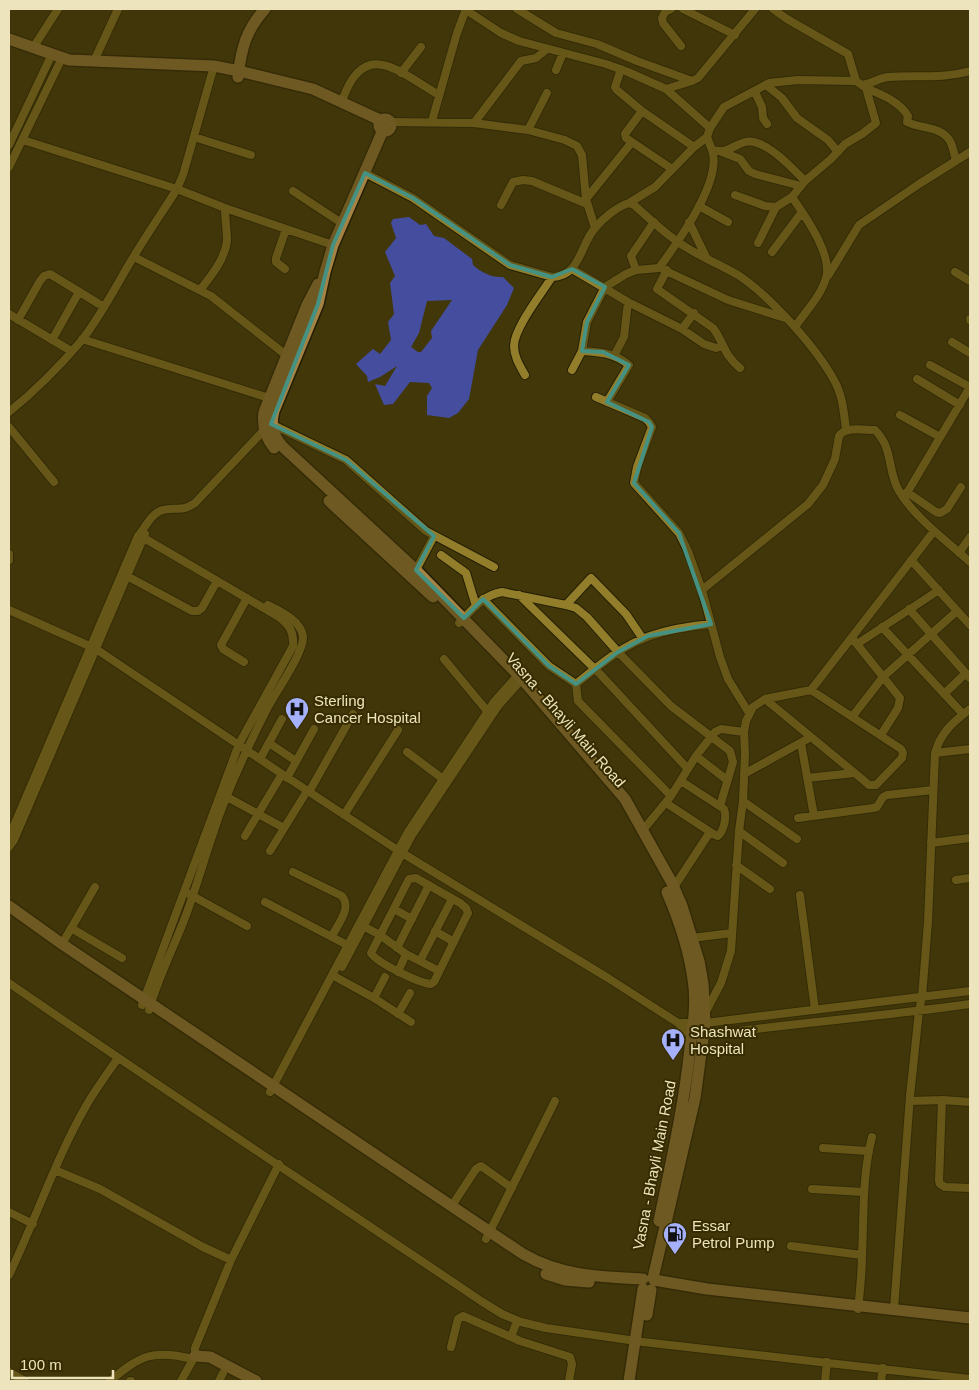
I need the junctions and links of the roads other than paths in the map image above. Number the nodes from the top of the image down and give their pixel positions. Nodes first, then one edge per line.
1 (58, 9) edge
2 (118, 9) edge
3 (265, 9) edge
4 (517, 9) edge
5 (671, 9) edge
6 (683, 9) edge
7 (755, 9) edge
8 (773, 9) edge
9 (466, 10) edge
10 (738, 32) junction
11 (9, 39) edge
12 (9, 45) edge
13 (682, 46) dead end
14 (421, 47) dead end
15 (33, 48) junction
16 (547, 49) junction
17 (563, 53) junction
18 (56, 59) junction
19 (94, 61) junction
20 (213, 69) junction
21 (622, 69) junction
22 (556, 70) dead end
23 (401, 73) junction
24 (968, 73) edge
25 (239, 74) junction
26 (692, 81) junction
27 (766, 85) junction
28 (861, 85) junction
29 (666, 89) junction
30 (755, 92) junction
31 (547, 93) dead end
32 (439, 95) junction
33 (340, 100) junction
34 (642, 111) junction
35 (432, 121) junction
36 (474, 123) junction
37 (384, 124) junction
38 (767, 124) dead end
39 (710, 128) junction
40 (528, 130) junction
41 (194, 137) junction
42 (707, 137) junction
43 (22, 140) junction
44 (632, 142) junction
45 (9, 145) edge
46 (694, 147) junction
47 (712, 150) junction
48 (722, 152) junction
49 (838, 152) junction
50 (970, 152) edge
51 (251, 155) dead end
52 (956, 160) junction
53 (9, 168) edge
54 (672, 170) junction
55 (365, 173) junction
56 (803, 183) junction
57 (177, 189) junction
58 (293, 191) dead end
59 (735, 195) dead end
60 (792, 197) junction
61 (586, 202) junction
62 (629, 202) junction
63 (501, 205) dead end
64 (699, 206) junction
65 (776, 207) junction
66 (225, 208) junction
67 (802, 212) junction
68 (654, 222) junction
69 (690, 222) junction
70 (728, 222) dead end
71 (343, 224) junction
72 (595, 228) junction
73 (286, 229) junction
74 (678, 242) junction
75 (758, 243) dead end
76 (333, 245) junction
77 (772, 252) dead end
78 (134, 257) junction
79 (708, 260) junction
80 (285, 269) dead end
81 (572, 269) junction
82 (663, 269) junction
83 (636, 270) junction
84 (325, 272) junction
85 (955, 272) dead end
86 (552, 277) junction
87 (826, 280) junction
88 (970, 282) edge
89 (605, 286) junction
90 (200, 290) junction
91 (79, 292) junction
92 (628, 302) junction
93 (104, 307) junction
94 (9, 314) edge
95 (694, 314) junction
96 (787, 319) junction
97 (18, 320) junction
98 (795, 327) junction
99 (682, 329) junction
100 (52, 340) junction
101 (82, 340) junction
102 (952, 342) dead end
103 (723, 346) junction
104 (72, 351) junction
105 (582, 351) junction
106 (970, 353) edge
107 (286, 355) junction
108 (614, 356) junction
109 (930, 365) dead end
110 (740, 368) dead end
111 (572, 370) dead end
112 (525, 375) dead end
113 (916, 379) dead end
114 (970, 387) edge
115 (596, 397) dead end
116 (269, 398) junction
117 (607, 402) junction
118 (960, 405) junction
119 (9, 412) edge
120 (900, 415) dead end
121 (268, 427) junction
122 (9, 428) edge
123 (849, 430) junction
124 (940, 437) junction
125 (54, 482) dead end
126 (961, 487) dead end
127 (905, 495) junction
128 (148, 523) junction
129 (934, 531) junction
130 (434, 536) junction
131 (970, 536) edge
132 (144, 538) junction
133 (959, 553) junction
134 (9, 554) edge
135 (441, 555) dead end
136 (9, 560) edge
137 (912, 560) junction
138 (970, 562) edge
139 (494, 566) dead end
140 (416, 570) junction
141 (204, 573) junction
142 (128, 576) junction
143 (218, 581) junction
144 (702, 590) junction
145 (939, 590) junction
146 (518, 595) junction
147 (248, 598) junction
148 (483, 599) junction
149 (566, 605) junction
150 (476, 606) junction
151 (909, 609) junction
152 (9, 610) edge
153 (958, 611) junction
154 (461, 620) junction
155 (711, 624) junction
156 (970, 625) edge
157 (882, 627) junction
158 (930, 633) junction
159 (643, 639) junction
160 (854, 641) junction
161 (93, 647) junction
162 (618, 652) junction
163 (908, 655) junction
164 (444, 659) dead end
165 (244, 662) dead end
166 (594, 669) junction
167 (968, 676) edge
168 (883, 677) junction
169 (518, 680) junction
170 (576, 684) junction
171 (811, 690) junction
172 (944, 694) junction
173 (765, 699) junction
174 (970, 709) edge
175 (488, 712) junction
176 (749, 713) junction
177 (353, 714) dead end
178 (963, 714) junction
179 (852, 717) junction
180 (282, 719) dead end
181 (314, 730) dead end
182 (398, 730) dead end
183 (744, 732) junction
184 (881, 735) junction
185 (711, 736) junction
186 (811, 737) junction
187 (269, 743) junction
188 (801, 743) junction
189 (239, 744) junction
190 (970, 749) edge
191 (246, 750) junction
192 (407, 752) dead end
193 (935, 753) junction
194 (696, 756) junction
195 (260, 759) junction
196 (296, 761) junction
197 (688, 769) junction
198 (854, 773) junction
199 (744, 774) junction
200 (284, 776) junction
201 (807, 778) junction
202 (443, 779) junction
203 (727, 780) junction
204 (681, 781) junction
205 (933, 790) junction
206 (308, 792) junction
207 (227, 797) junction
208 (668, 800) junction
209 (743, 801) junction
210 (720, 806) junction
211 (258, 814) junction
212 (344, 815) junction
213 (814, 816) junction
214 (798, 818) dead end
215 (284, 828) junction
216 (643, 830) junction
217 (739, 831) junction
218 (710, 832) junction
219 (245, 836) dead end
220 (9, 837) edge
221 (970, 838) edge
222 (797, 839) dead end
223 (932, 843) junction
224 (9, 847) edge
225 (270, 851) dead end
226 (401, 852) junction
227 (783, 863) dead end
228 (736, 865) junction
229 (293, 872) dead end
230 (970, 878) edge
231 (956, 880) dead end
232 (429, 886) junction
233 (95, 887) dead end
234 (674, 887) junction
235 (770, 889) dead end
236 (189, 894) junction
237 (800, 895) dead end
238 (452, 899) junction
239 (265, 902) dead end
240 (9, 906) edge
241 (394, 909) junction
242 (9, 914) edge
243 (412, 919) junction
244 (362, 925) junction
245 (247, 926) dead end
246 (71, 928) junction
247 (436, 931) junction
248 (732, 933) junction
249 (380, 935) junction
250 (332, 936) junction
251 (692, 938) junction
252 (454, 942) junction
253 (62, 944) junction
254 (350, 946) junction
255 (397, 948) junction
256 (406, 954) junction
257 (122, 958) dead end
258 (420, 961) junction
259 (398, 972) junction
260 (440, 972) junction
261 (334, 977) junction
262 (385, 977) dead end
263 (9, 983) edge
264 (970, 991) edge
265 (410, 993) dead end
266 (922, 997) junction
267 (374, 998) junction
268 (970, 1004) edge
269 (146, 1005) junction
270 (815, 1010) junction
271 (919, 1011) junction
272 (398, 1014) junction
273 (701, 1020) junction
274 (410, 1022) dead end
275 (678, 1023) junction
276 (697, 1036) junction
277 (118, 1058) junction
278 (274, 1090) junction
279 (942, 1100) junction
280 (555, 1101) dead end
281 (910, 1101) junction
282 (970, 1102) edge
283 (872, 1137) dead end
284 (823, 1148) dead end
285 (868, 1151) junction
286 (279, 1164) junction
287 (55, 1170) junction
288 (512, 1188) junction
289 (970, 1188) edge
290 (812, 1189) dead end
291 (863, 1192) junction
292 (451, 1207) junction
293 (9, 1212) edge
294 (33, 1224) junction
295 (487, 1236) junction
296 (791, 1246) dead end
297 (862, 1255) junction
298 (231, 1260) junction
299 (9, 1275) edge
300 (648, 1283) junction
301 (858, 1308) junction
302 (894, 1309) junction
303 (970, 1318) edge
304 (517, 1320) junction
305 (970, 1324) edge
306 (511, 1338) junction
307 (639, 1342) junction
308 (451, 1347) dead end
309 (195, 1357) junction
310 (828, 1362) junction
311 (883, 1368) junction
312 (9, 1372) edge
313 (221, 1377) edge
314 (970, 1379) edge
315 (25, 1381) edge
316 (110, 1381) edge
317 (181, 1381) edge
318 (239, 1381) edge
319 (256, 1381) edge
320 (569, 1381) edge
321 (629, 1381) edge
322 (636, 1381) edge
323 (824, 1381) edge
324 (881, 1381) edge

1 - 15 street
2 - 19 street
3 - 25 main road
4 - 26 street
5 - 13 street
6 - 10 street
7 - 10 street
8 - 28 street
9 - 16 street
9 - 32 street
10 - 26 street
11 - 15 main road
12 - 18 main road
14 - 23 street
15 - 18 main road
16 - 17 street
16 - 36 street
17 - 21 street
17 - 22 street
18 - 19 main road
18 - 20 main road
18 - 43 street
18 - 45 street
19 - 20 main road
20 - 25 main road
20 - 41 street
21 - 29 street
21 - 34 street
23 - 32 street
23 - 33 street
24 - 28 street
25 - 33 main road
26 - 29 street
27 - 28 street
27 - 30 street
27 - 49 street
28 - 49 street
28 - 52 street
29 - 39 street
30 - 38 street
30 - 39 street
31 - 40 street
32 - 35 street
33 - 37 main road
34 - 44 street
34 - 46 street
35 - 36 street
35 - 37 street
36 - 40 street
37 - 55 main road
39 - 42 street
40 - 61 street
41 - 51 street
41 - 57 street
42 - 46 street
42 - 47 street
43 - 53 street
43 - 57 street
44 - 54 street
44 - 61 street
46 - 54 street
47 - 48 street
47 - 64 street
48 - 56 street
48 - 56 street
49 - 56 street
50 - 52 street
52 - 87 street
54 - 62 street
55 - 71 main road
55 - 86 street
56 - 60 street
57 - 66 street
57 - 78 street
58 - 71 street
59 - 65 street
60 - 65 street
60 - 67 street
61 - 63 street
61 - 72 street
62 - 68 street
62 - 72 street
64 - 69 street
64 - 70 street
65 - 75 street
66 - 73 street
66 - 90 street
67 - 77 street
67 - 87 street
68 - 74 street
68 - 83 street
69 - 74 street
69 - 79 street
71 - 76 main road
72 - 81 street
73 - 76 street
73 - 80 street
74 - 79 street
74 - 82 street
76 - 84 main road
78 - 90 street
78 - 93 street
79 - 96 street
81 - 86 street
81 - 89 street
82 - 83 street
82 - 95 street
82 - 96 street
83 - 89 street
84 - 107 main road
84 - 121 main road
85 - 88 street
86 - 112 street
87 - 98 street
89 - 92 street
89 - 105 street
90 - 107 street
91 - 93 street
91 - 97 street
91 - 100 street
92 - 99 street
92 - 108 street
93 - 101 street
94 - 97 street
95 - 99 street
95 - 103 street
96 - 98 street
97 - 100 street
98 - 123 street
99 - 103 street
100 - 104 street
101 - 104 street
101 - 116 street
102 - 106 street
103 - 110 street
104 - 119 street
105 - 108 street
105 - 111 street
107 - 116 main road
108 - 117 street
109 - 114 street
113 - 118 street
114 - 118 street
115 - 117 street
116 - 121 main road
117 - 144 street
118 - 124 street
120 - 124 street
121 - 128 street
121 - 130 street
121 - 140 main road, Vasna - Bhayli Main Road
121 - 154 main road, Vasna - Bhayli Main Road
122 - 125 street
123 - 127 street
123 - 144 street
124 - 127 street
126 - 127 street
127 - 129 street
128 - 132 street
128 - 161 street
129 - 133 street
129 - 137 street
130 - 139 street
130 - 140 street
131 - 133 street
132 - 141 street
132 - 142 street
133 - 138 street
134 - 136 street
135 - 150 street
137 - 145 street
137 - 160 street
140 - 154 main road, Vasna - Bhayli Main Road
141 - 143 street
141 - 191 street
142 - 143 street
142 - 161 street
143 - 147 street
144 - 155 street
145 - 151 street
145 - 153 street
146 - 148 street
146 - 149 street
146 - 166 street
147 - 165 street
147 - 189 street
148 - 150 street
148 - 170 street
149 - 159 street
149 - 162 street
150 - 154 street
151 - 157 street
151 - 158 street
152 - 161 street
153 - 156 street
153 - 158 street
154 - 169 main road, Vasna - Bhayli Main Road
155 - 159 street
155 - 176 street
157 - 160 street
157 - 163 street
158 - 163 street
158 - 167 street
159 - 162 street
160 - 168 street
160 - 171 street
161 - 189 street
161 - 220 street
161 - 224 street
162 - 166 street
162 - 185 street
163 - 168 street
163 - 172 street
164 - 175 street
166 - 170 street
166 - 197 street
167 - 172 street
168 - 179 street
168 - 184 street
169 - 175 street
169 - 216 main road, Vasna - Bhayli Main Road
169 - 226 street
169 - 273 main road, Vasna - Bhayli Main Road
170 - 208 street
171 - 173 street
171 - 179 street
172 - 178 street
173 - 176 street
173 - 186 street
174 - 178 street
175 - 202 street
176 - 183 street
177 - 206 street
178 - 193 street
179 - 184 street
180 - 187 street
181 - 196 street
182 - 212 street
183 - 185 street
183 - 199 street
184 - 198 street
185 - 194 street
185 - 203 street
186 - 188 street
186 - 198 street
187 - 195 street
187 - 196 street
188 - 199 street
188 - 201 street
189 - 191 street
189 - 236 street
190 - 193 street
191 - 195 street
191 - 207 street
192 - 202 street
193 - 205 street
194 - 197 street
194 - 203 street
195 - 200 street
196 - 200 street
197 - 204 street
198 - 201 street
199 - 209 street
200 - 206 street
200 - 211 street
201 - 213 street
202 - 226 street
203 - 210 street
204 - 208 street
204 - 210 street
205 - 213 street
205 - 223 street
206 - 212 street
206 - 215 street
207 - 211 street
207 - 236 street
208 - 216 street
208 - 218 street
209 - 217 street
209 - 222 street
210 - 218 street
211 - 215 street
211 - 219 street
212 - 226 street
213 - 214 street
215 - 225 street
216 - 234 main road, Vasna - Bhayli Main Road
217 - 227 street
217 - 228 street
218 - 234 street
221 - 223 street
223 - 266 street
226 - 244 street
226 - 275 street
228 - 235 street
228 - 248 street
229 - 250 street
230 - 231 street
232 - 238 street
232 - 241 street
232 - 243 street
233 - 246 street
234 - 251 main road, Vasna - Bhayli Main Road
236 - 245 street
236 - 269 street
237 - 270 street
238 - 247 street
238 - 252 street
239 - 250 street
240 - 253 main road
241 - 243 street
241 - 249 street
242 - 269 main road
243 - 255 street
244 - 249 street
244 - 254 street
246 - 253 street
246 - 257 street
247 - 252 street
247 - 258 street
248 - 251 street
248 - 273 street
249 - 255 street
249 - 259 street
250 - 254 street
251 - 273 main road, Vasna - Bhayli Main Road
252 - 260 street
253 - 269 main road
254 - 261 street
255 - 256 street
256 - 258 street
256 - 259 street
258 - 260 street
259 - 260 street
261 - 267 street
261 - 278 street
262 - 267 street
263 - 277 street
264 - 266 street
265 - 272 street
266 - 270 street
266 - 271 street
267 - 272 street
268 - 271 street
269 - 278 main road
270 - 273 street
271 - 276 street
271 - 281 street
272 - 274 street
273 - 275 street
273 - 276 main road, Vasna - Bhayli Main Road
275 - 276 street
276 - 300 main road, Vasna - Bhayli Main Road
277 - 286 street
277 - 287 street
278 - 292 main road
278 - 295 main road
279 - 281 street
279 - 282 street
279 - 289 street
280 - 288 street
281 - 302 street
283 - 285 street
284 - 285 street
285 - 291 street
286 - 298 street
286 - 304 street
287 - 294 street
287 - 298 street
288 - 292 street
288 - 295 street
290 - 291 street
291 - 297 street
292 - 295 main road
293 - 294 street
294 - 299 street
295 - 300 main road
296 - 297 street
297 - 301 street
298 - 309 street
300 - 301 main road
300 - 307 main road, Vasna - Bhayli Main Road
301 - 302 main road
301 - 305 main road
302 - 303 main road
304 - 306 street
304 - 307 street
306 - 308 street
306 - 320 street
307 - 310 street
307 - 321 main road, Vasna - Bhayli Main Road
307 - 322 main road, Vasna - Bhayli Main Road
309 - 313 main road
309 - 316 street
309 - 317 street
309 - 319 main road
310 - 311 street
310 - 323 street
311 - 314 street
311 - 324 street
312 - 315 street
313 - 318 main road

